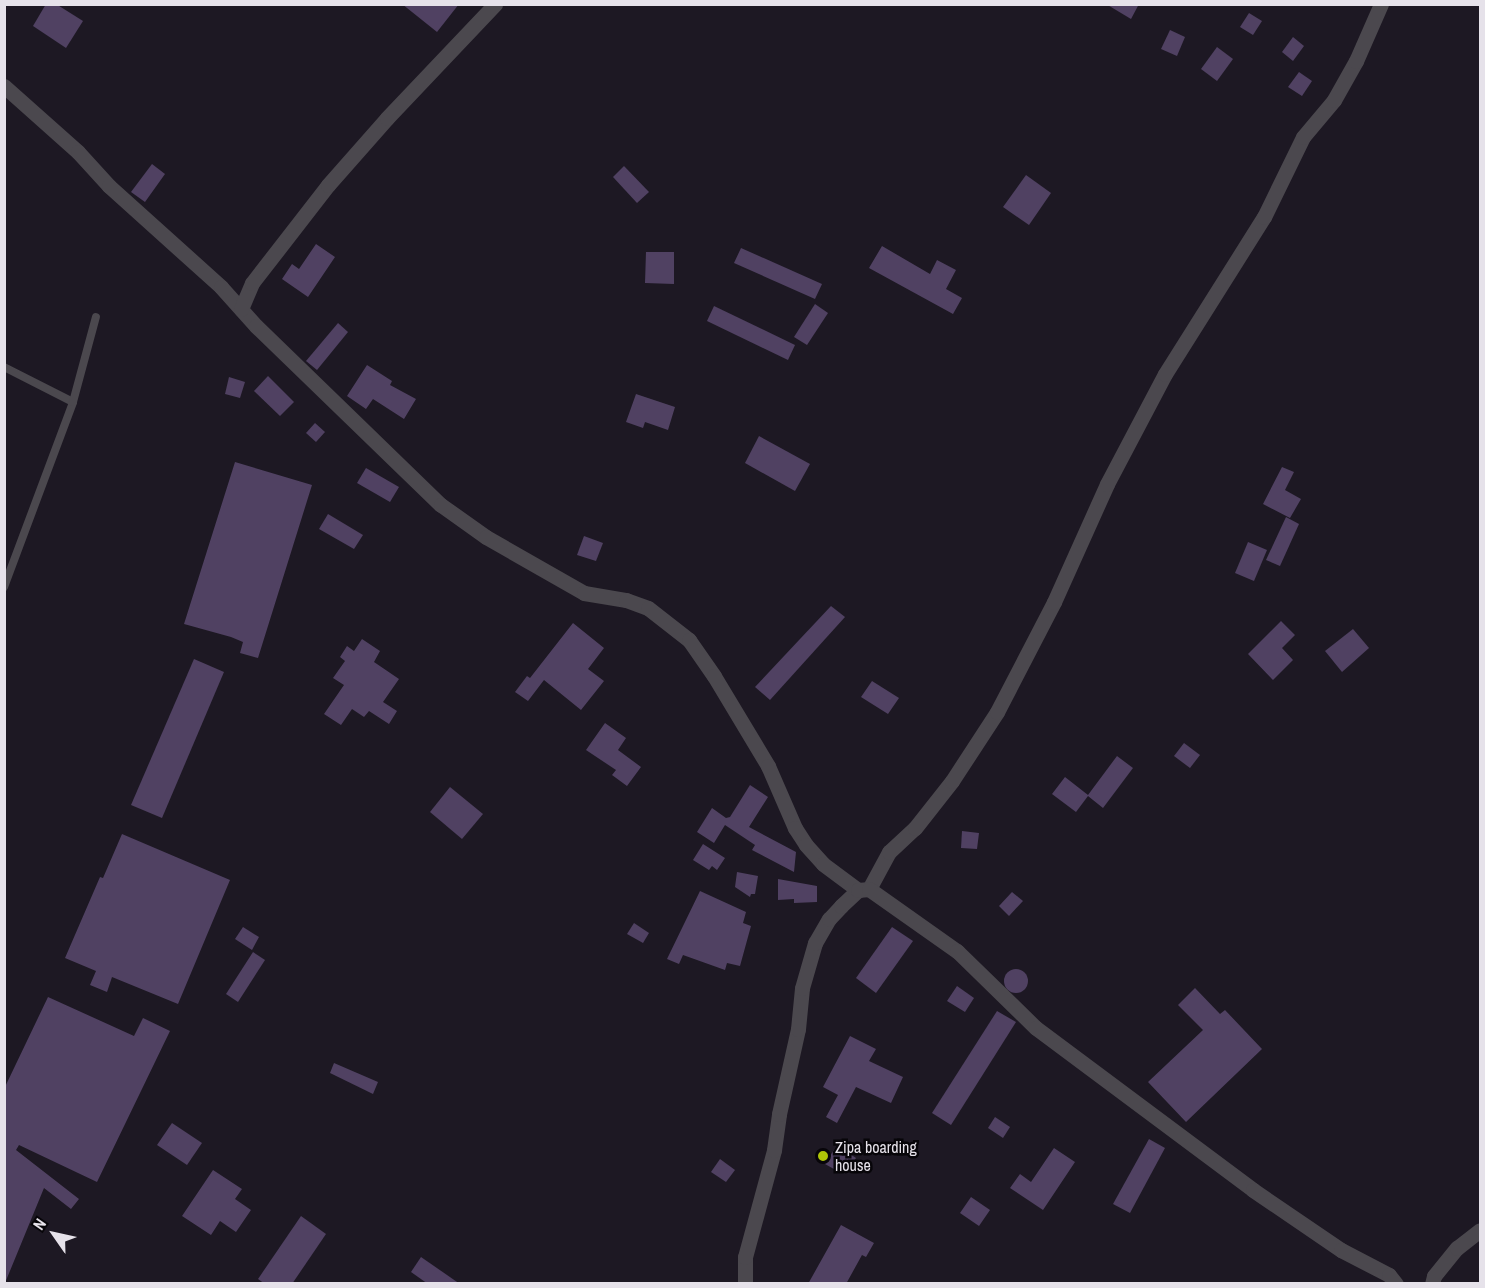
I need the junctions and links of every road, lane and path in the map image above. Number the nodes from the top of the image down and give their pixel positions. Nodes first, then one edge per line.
1 (495, 4) edge
2 (1381, 4) edge
3 (4, 86) edge
4 (241, 309) junction
5 (96, 317) dead end
6 (4, 367) edge
7 (73, 402) junction
8 (4, 587) edge
9 (864, 890) junction
10 (1480, 1230) edge
11 (745, 1284) edge
12 (1396, 1284) edge
13 (1432, 1284) edge

1 - 4 street
2 - 9 street
3 - 4 street
4 - 9 street
5 - 7 lane
6 - 7 lane
7 - 8 lane
9 - 11 street
9 - 12 street
10 - 13 street

